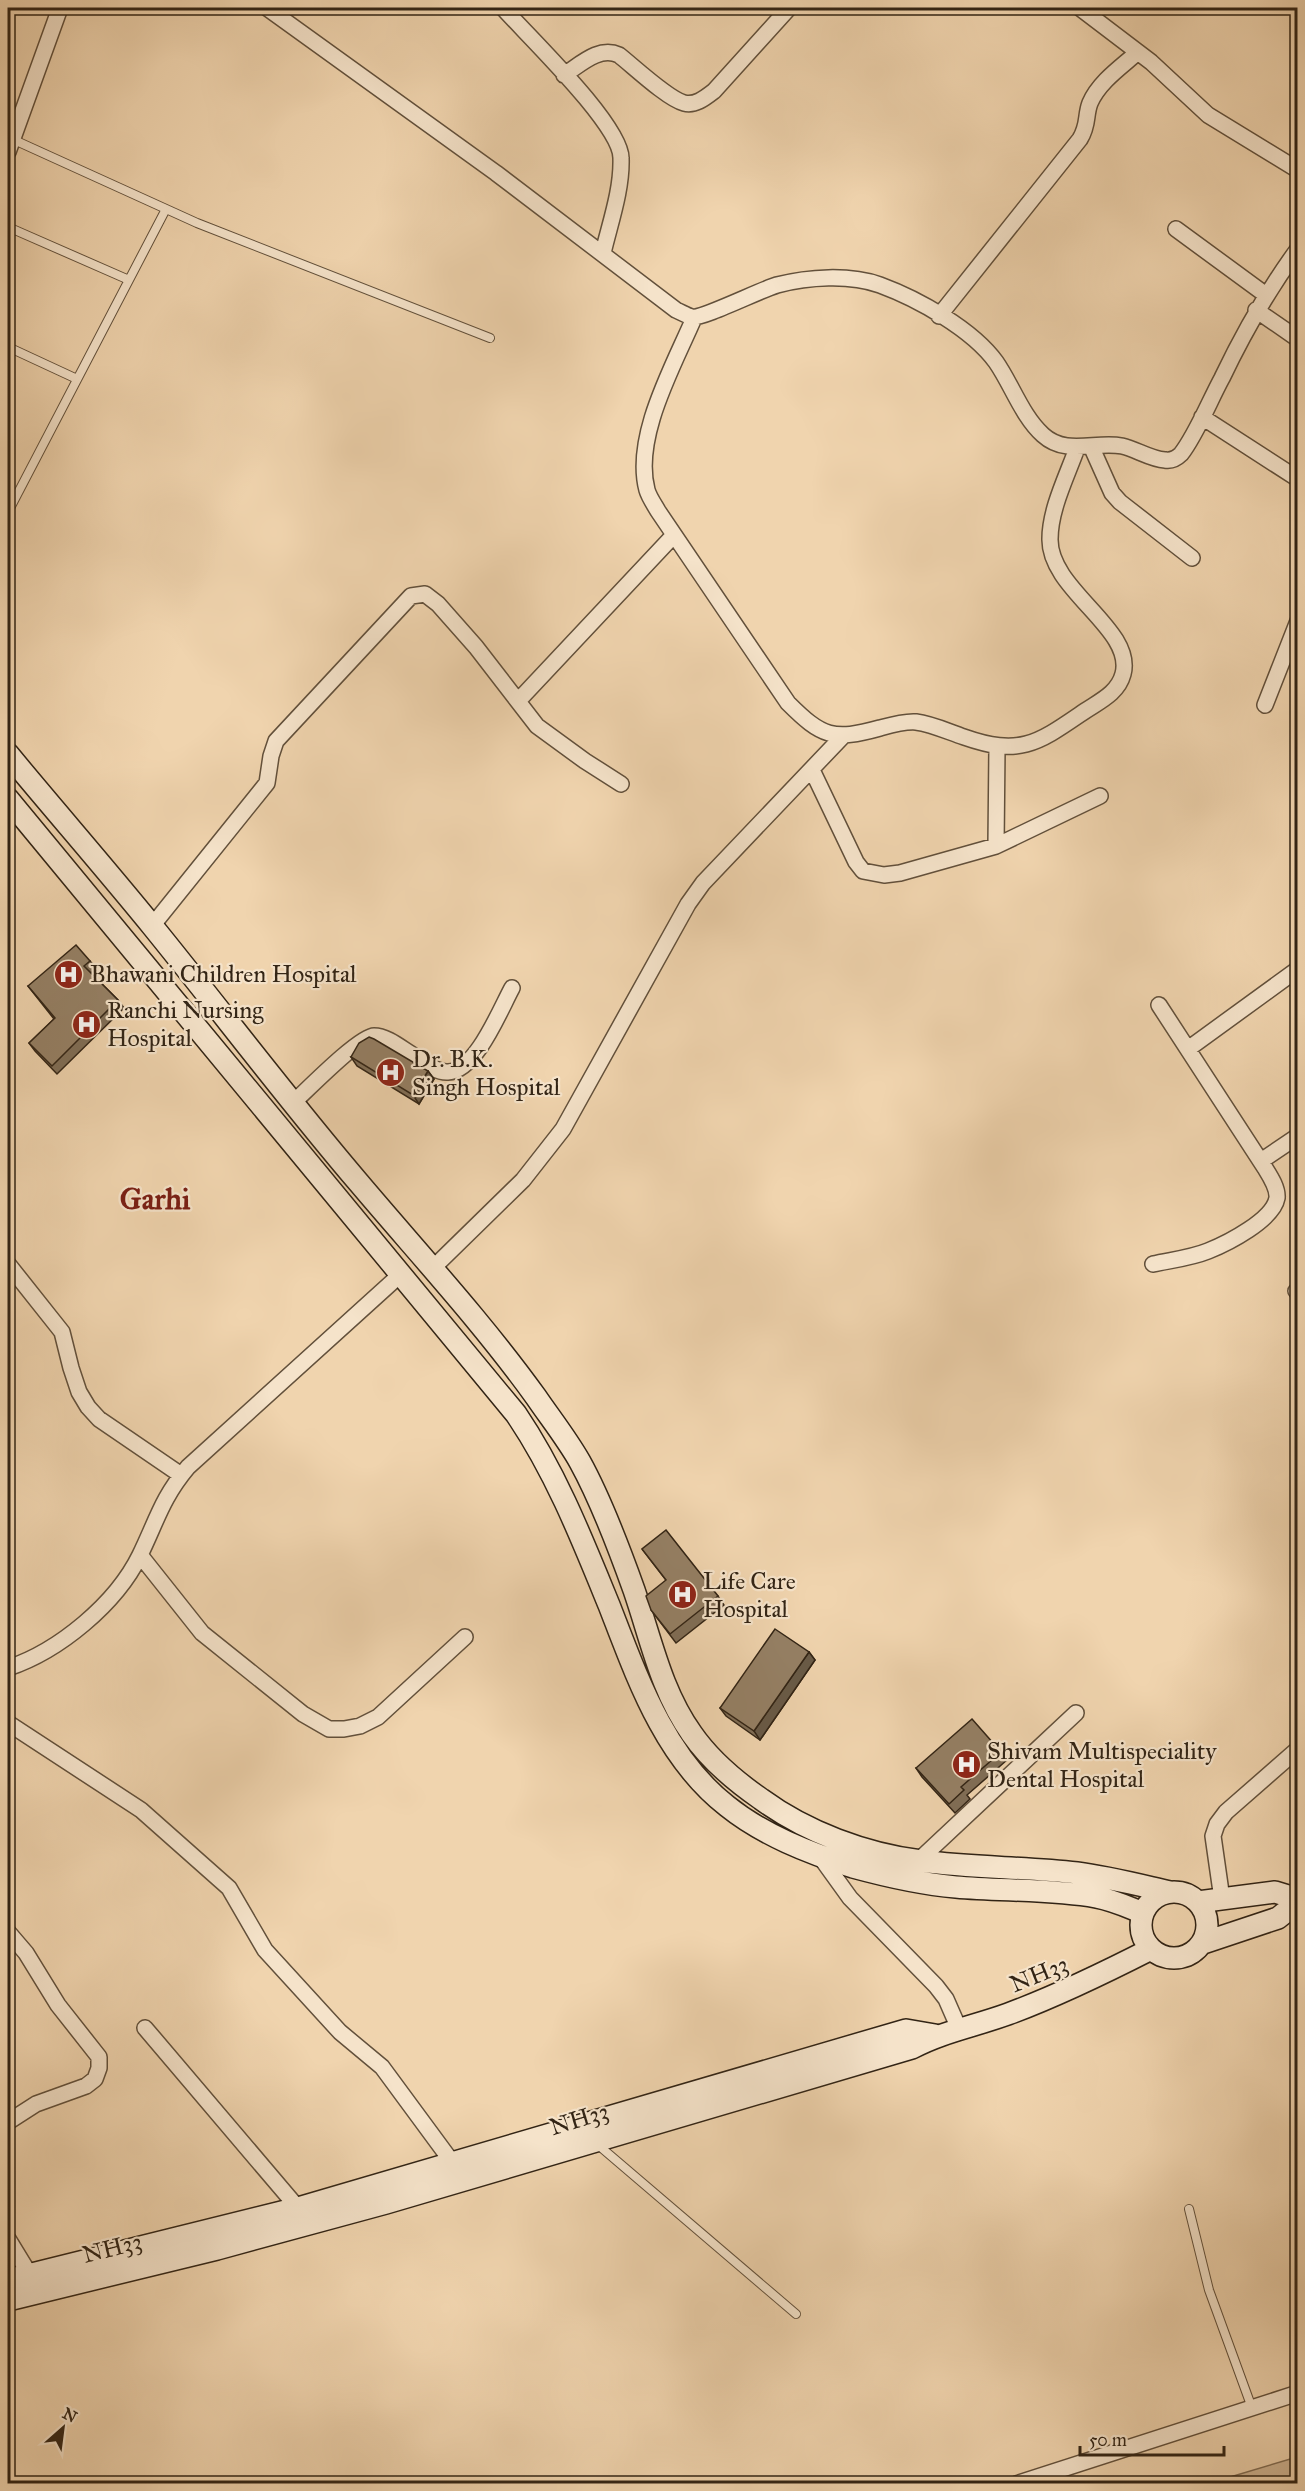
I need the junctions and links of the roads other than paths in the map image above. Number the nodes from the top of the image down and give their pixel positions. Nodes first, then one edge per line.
1 (60, 8) edge
2 (267, 8) edge
3 (503, 8) edge
4 (789, 8) edge
5 (1080, 8) edge
6 (1138, 52) junction
7 (564, 75) junction
8 (10, 145) edge
9 (1298, 170) edge
10 (166, 209) junction
11 (8, 227) edge
12 (1176, 229) dead end
13 (1298, 249) edge
14 (603, 253) junction
15 (129, 280) junction
16 (1266, 295) junction
17 (1256, 310) junction
18 (939, 316) junction
19 (694, 318) junction
20 (490, 338) dead end
21 (1298, 339) edge
22 (8, 347) edge
23 (77, 379) junction
24 (1202, 417) junction
25 (1084, 447) junction
26 (1298, 479) edge
27 (8, 512) edge
28 (674, 536) junction
29 (1192, 558) dead end
30 (1298, 621) edge
31 (1292, 652) edge
32 (518, 701) junction
33 (1265, 705) dead end
34 (844, 735) junction
35 (997, 747) junction
36 (8, 754) edge
37 (812, 770) junction
38 (621, 784) dead end
39 (1100, 796) dead end
40 (8, 799) edge
41 (996, 846) junction
42 (152, 926) junction
43 (1298, 969) edge
44 (513, 988) dead end
45 (1159, 1005) dead end
46 (1188, 1049) junction
47 (294, 1102) junction
48 (1298, 1136) edge
49 (1261, 1161) junction
50 (8, 1264) edge
51 (1153, 1264) dead end
52 (433, 1268) junction
53 (401, 1274) junction
54 (181, 1475) junction
55 (140, 1555) junction
56 (465, 1636) dead end
57 (8, 1668) edge
58 (1076, 1713) dead end
59 (8, 1723) edge
60 (1298, 1749) edge
61 (819, 1855) junction
62 (918, 1861) junction
63 (1170, 1892) junction
64 (1222, 1899) junction
65 (1298, 1900) edge
66 (1198, 1902) junction
67 (1143, 1913) junction
68 (8, 1932) edge
69 (1203, 1943) junction
70 (1151, 1949) junction
71 (145, 2028) dead end
72 (960, 2031) junction
73 (935, 2035) junction
74 (8, 2122) edge
75 (594, 2141) junction
76 (452, 2162) junction
77 (298, 2208) junction
78 (1189, 2209) dead end
79 (8, 2239) edge
80 (30, 2276) junction
81 (8, 2280) edge
82 (8, 2300) edge
83 (796, 2314) dead end
84 (1298, 2393) edge
85 (1252, 2408) junction
86 (1016, 2484) edge

1 - 8 street
2 - 14 street
3 - 7 street
4 - 7 street
5 - 6 street
6 - 9 street
6 - 18 street
7 - 14 street
8 - 10 lane
10 - 15 lane
10 - 20 lane
11 - 15 lane
12 - 16 street
13 - 16 street
14 - 19 street
15 - 23 lane
16 - 17 street
17 - 21 street
17 - 24 street
18 - 19 street
18 - 25 street
19 - 28 street
22 - 23 lane
23 - 27 lane
24 - 25 street
24 - 26 street
25 - 29 street
25 - 35 street
28 - 32 street
28 - 34 street
30 - 31 street
31 - 33 street
32 - 38 street
32 - 42 street
34 - 35 street
34 - 37 street
35 - 41 street
36 - 42 main road
37 - 41 street
37 - 52 street
39 - 41 street
40 - 53 main road
42 - 47 main road
43 - 46 street
44 - 47 street
45 - 46 street
46 - 49 street
47 - 52 main road
48 - 49 street
49 - 51 street
50 - 54 street
52 - 62 main road
53 - 54 street
53 - 61 main road
54 - 55 street
55 - 56 street
55 - 57 street
58 - 62 street
59 - 76 street
60 - 64 street
61 - 67 main road
61 - 72 street
62 - 63 main road
63 - 66 main road
63 - 67 main road
64 - 65 main road
64 - 66 main road
65 - 69 main road
66 - 69 main road
67 - 70 main road
68 - 74 street
69 - 70 main road
70 - 72 main road, NH33
71 - 77 street
72 - 73 main road, NH33
73 - 75 main road, NH33
73 - 76 main road
75 - 82 main road, NH33
75 - 83 lane
76 - 77 main road
77 - 80 main road
78 - 85 lane
79 - 80 street
80 - 81 main road
84 - 85 street
85 - 86 street

